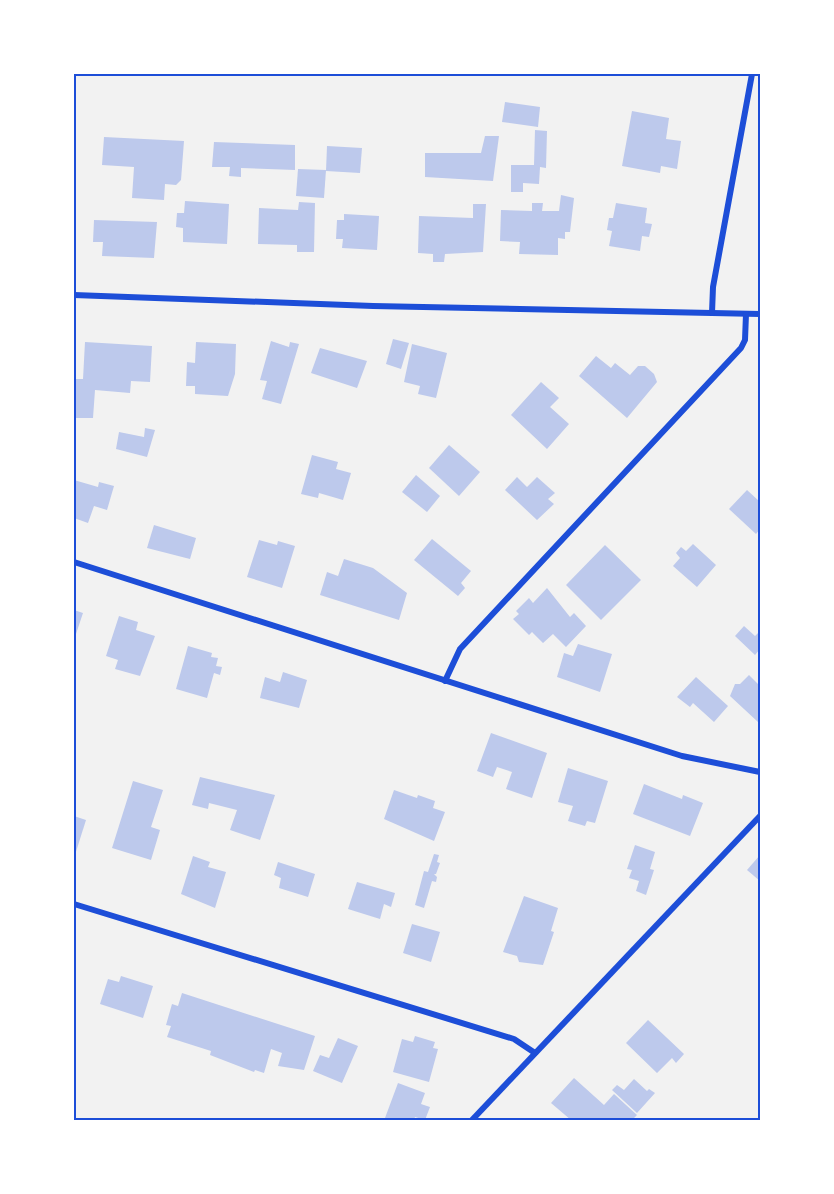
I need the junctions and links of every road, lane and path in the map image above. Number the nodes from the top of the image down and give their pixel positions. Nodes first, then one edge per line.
1 (752, 74) edge
2 (74, 295) edge
3 (712, 313) junction
4 (746, 314) junction
5 (760, 314) edge
6 (74, 562) edge
7 (445, 681) junction
8 (760, 772) edge
9 (760, 816) edge
10 (74, 904) edge
11 (535, 1053) junction
12 (472, 1120) edge

1 - 3 street
2 - 3 street
3 - 4 street
4 - 5 street
4 - 7 street
6 - 7 street
7 - 8 street
9 - 11 street
10 - 11 street
11 - 12 street

